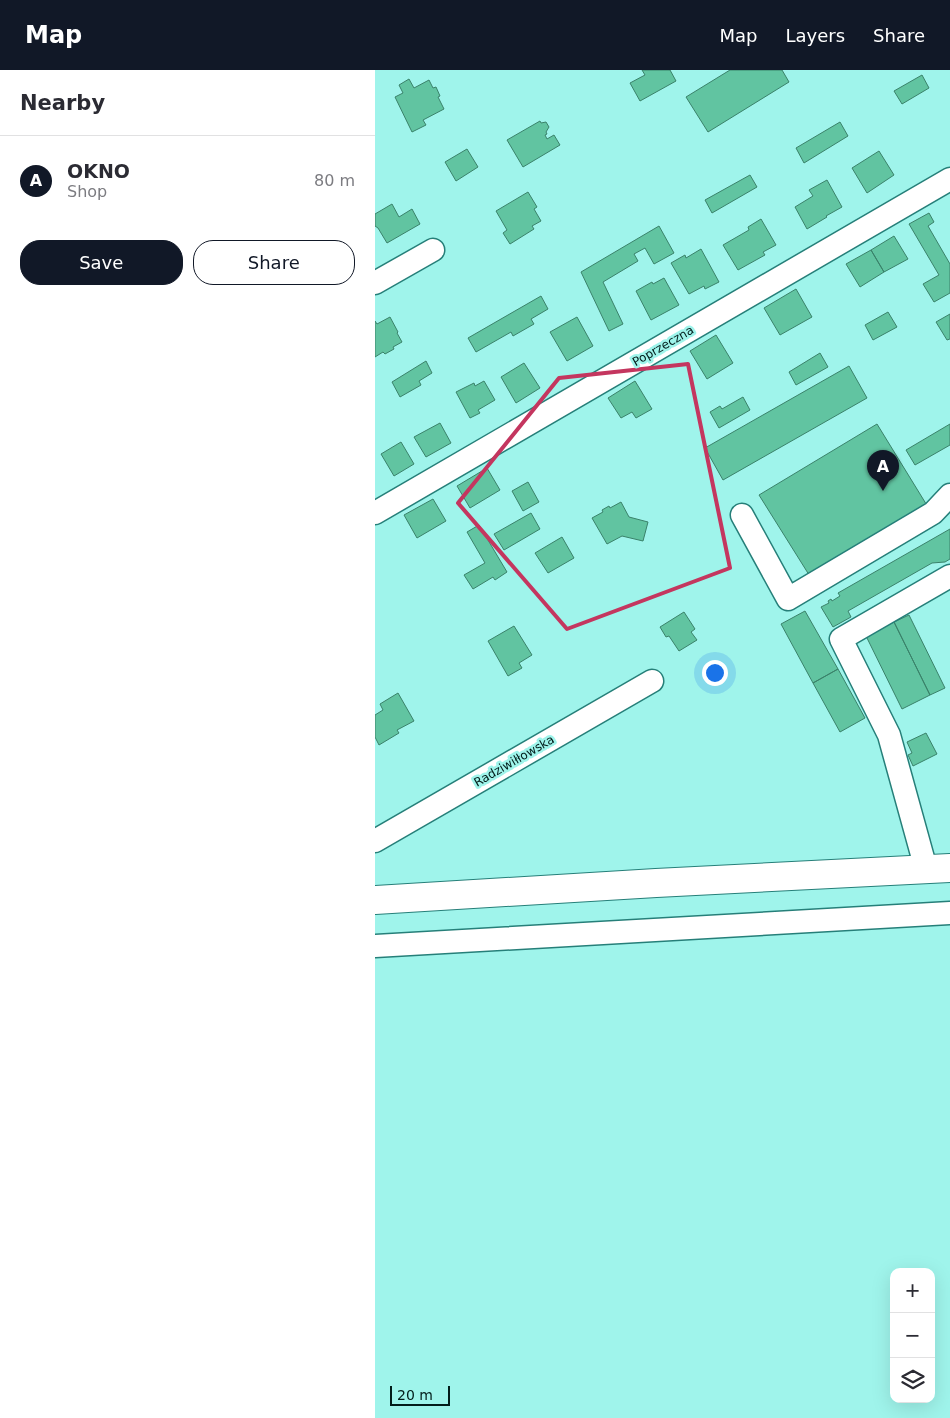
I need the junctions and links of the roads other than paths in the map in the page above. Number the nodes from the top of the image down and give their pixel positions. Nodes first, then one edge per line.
1 (950, 179) edge
2 (433, 250) dead end
3 (375, 283) edge
4 (950, 495) edge
5 (375, 513) edge
6 (742, 516) dead end
7 (950, 576) edge
8 (652, 681) dead end
9 (375, 841) edge
10 (938, 869) edge
11 (375, 900) edge
12 (950, 913) edge
13 (375, 946) edge

1 - 5 street, Poprzeczna
2 - 3 street
4 - 6 street
7 - 10 street
8 - 9 street, Radziwiłłowska
10 - 11 main road
12 - 13 street

